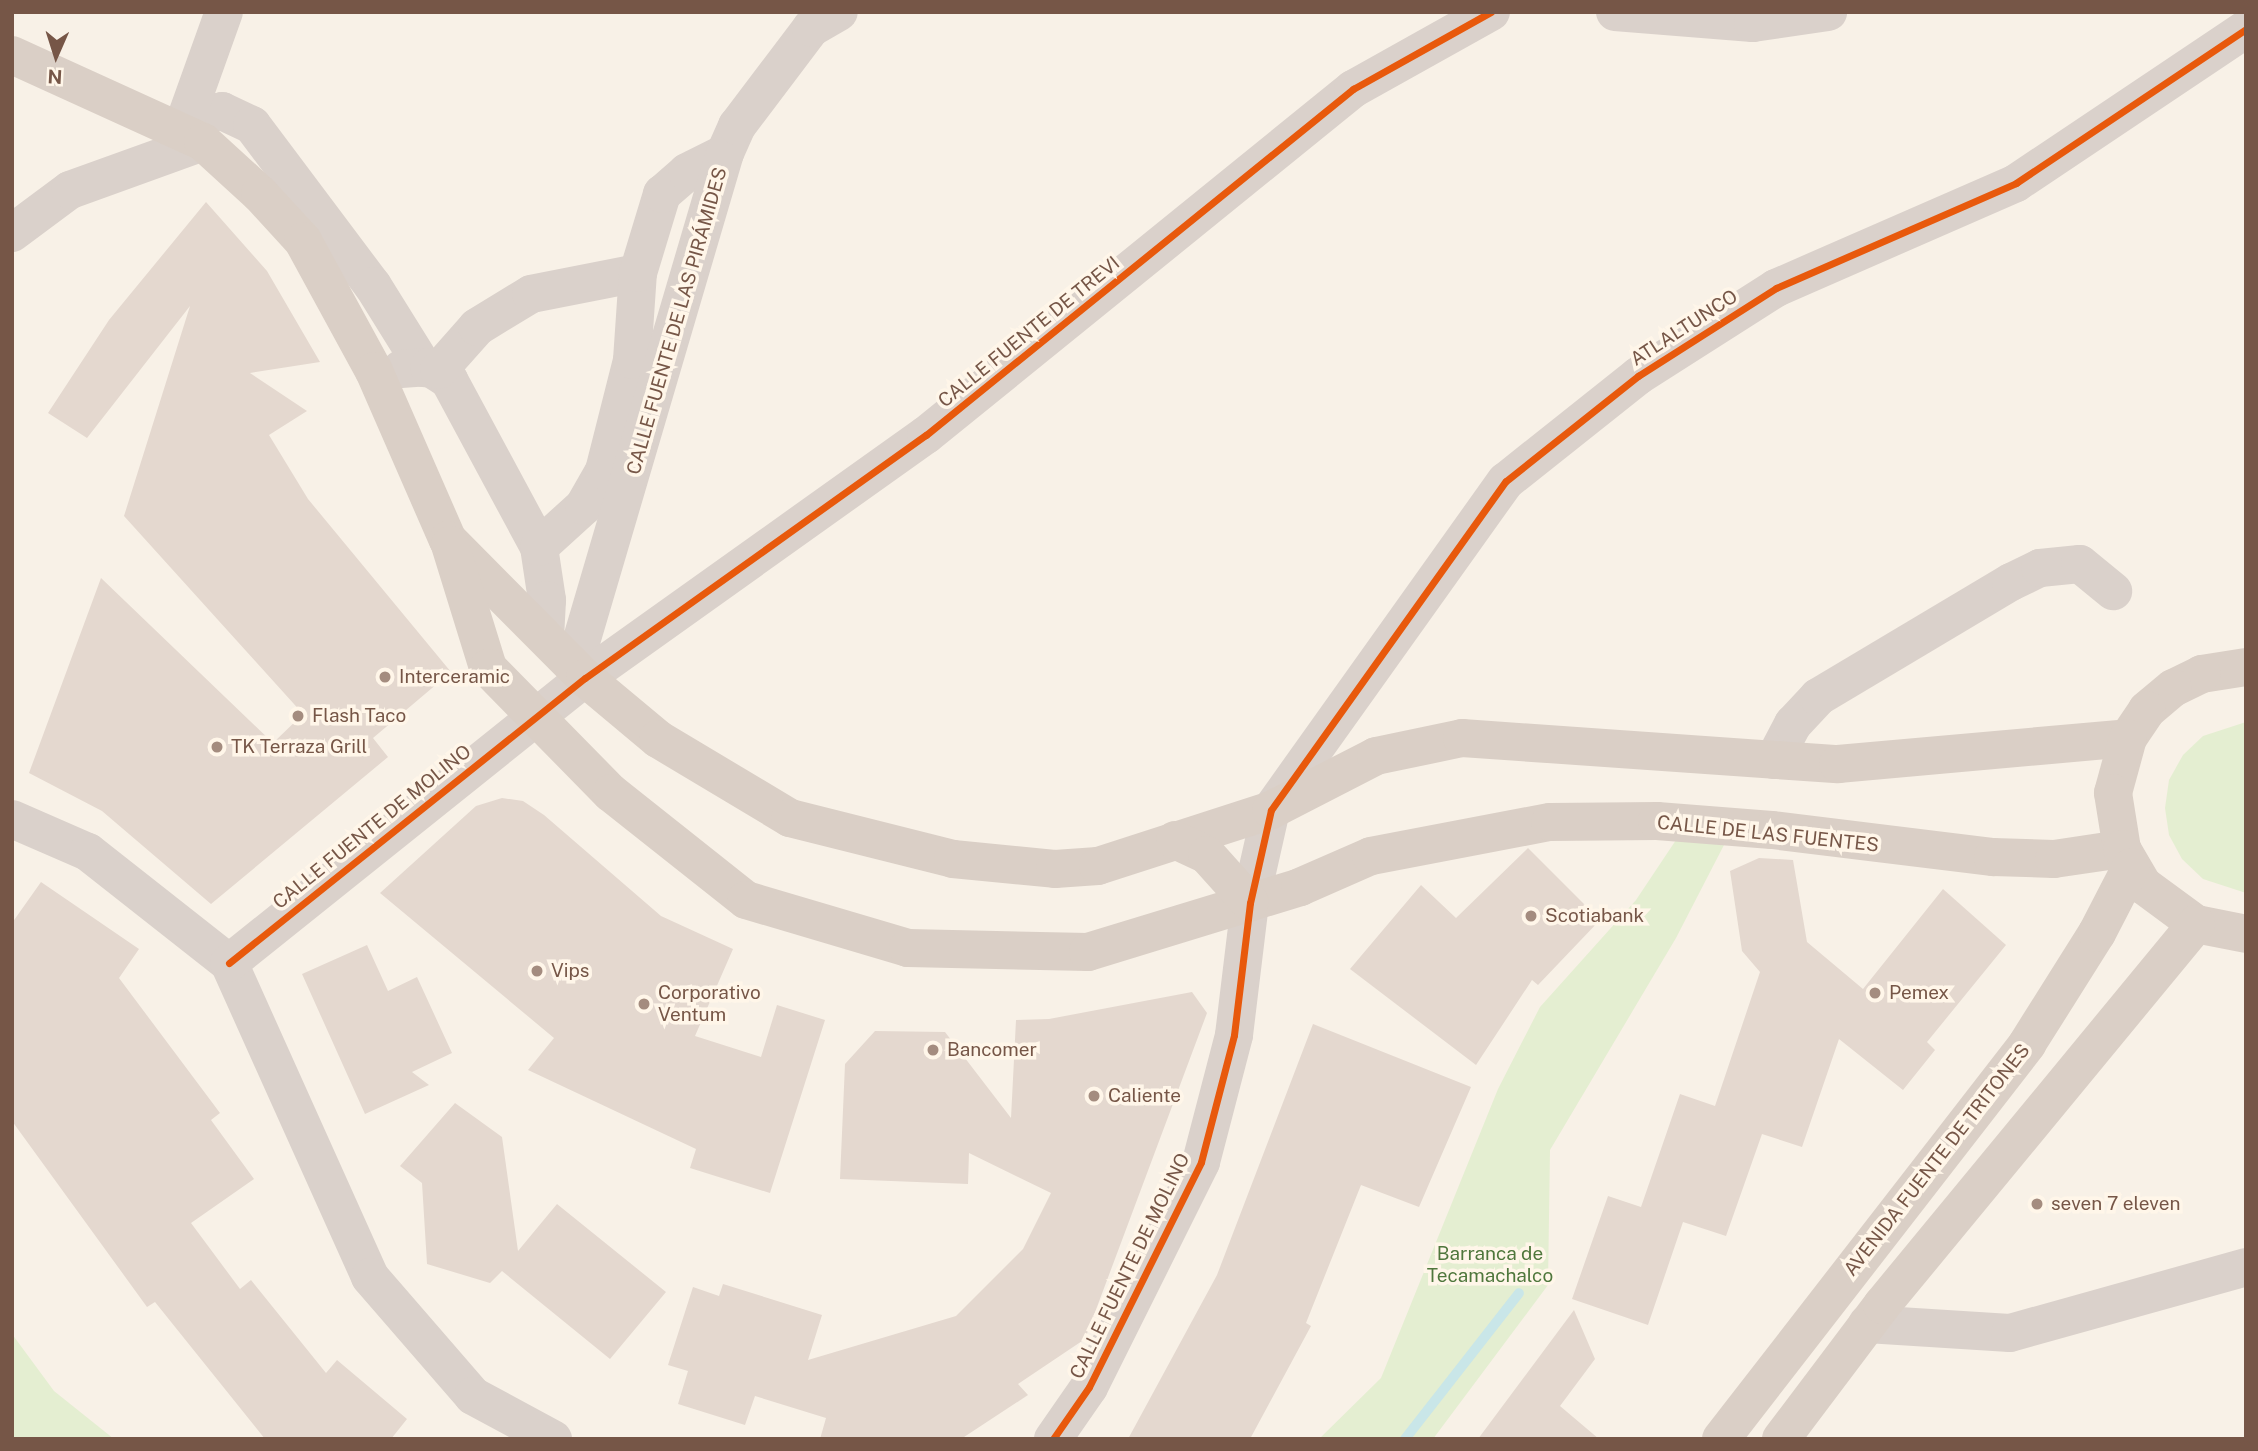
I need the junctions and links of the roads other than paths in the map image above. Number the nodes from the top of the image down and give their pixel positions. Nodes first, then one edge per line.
1 (224, 12) edge
2 (839, 12) edge
3 (1491, 12) edge
4 (1615, 12) edge
5 (1828, 12) edge
6 (2246, 29) edge
7 (12, 55) edge
8 (190, 131) junction
9 (725, 153) junction
10 (12, 233) edge
11 (638, 273) junction
12 (431, 369) junction
13 (374, 371) junction
14 (448, 540) junction
15 (539, 547) junction
16 (2113, 591) dead end
17 (545, 634) junction
18 (2246, 667) edge
19 (580, 672) junction
20 (535, 715) junction
21 (2128, 737) junction
22 (1774, 760) junction
23 (1271, 810) junction
24 (12, 819) edge
25 (1175, 840) junction
26 (2126, 858) junction
27 (1250, 903) junction
28 (2196, 924) junction
29 (2246, 934) edge
30 (229, 963) junction
31 (2246, 1266) edge
32 (1867, 1324) junction
33 (1788, 1435) edge
34 (553, 1439) edge
35 (1053, 1439) edge
36 (1721, 1439) edge

1 - 8 street
2 - 9 street, CALLE FUENTE DE LAS PIRÁMIDES
3 - 19 street, CALLE FUENTE DE TREVI
4 - 5 street
6 - 23 street, ATLALTUNCO
7 - 8 main road, CALLE DE LAS FUENTES
8 - 10 street
8 - 12 street
8 - 13 main road, CALLE DE LAS FUENTES
9 - 11 street
9 - 19 street, CALLE FUENTE DE LAS PIRÁMIDES
11 - 12 street
11 - 15 street
12 - 13 street
12 - 15 street
13 - 14 main road, CALLE DE LAS FUENTES
14 - 17 main road, CALLE DE LAS FUENTES
14 - 20 main road, CALLE DE LAS FUENTES
15 - 17 street
16 - 22 street
17 - 19 main road, CALLE DE LAS FUENTES
18 - 21 main road
19 - 20 street, CALLE FUENTE DE TREVI
19 - 25 main road, CALLE DE LAS FUENTES
20 - 27 main road, CALLE DE LAS FUENTES
20 - 30 street, CALLE FUENTE DE MOLINO
21 - 22 main road, CALLE DE LAS FUENTES
21 - 26 main road
22 - 23 main road, CALLE DE LAS FUENTES
23 - 25 main road, CALLE DE LAS FUENTES
23 - 27 street, CALLE FUENTE DE MOLINO
24 - 30 street
25 - 27 main road
26 - 27 main road, CALLE DE LAS FUENTES
26 - 28 main road
26 - 36 main road, AVENIDA FUENTE DE TRITONES
27 - 35 street, CALLE FUENTE DE MOLINO
28 - 29 main road
28 - 32 main road
30 - 34 street
31 - 32 street
32 - 33 main road

